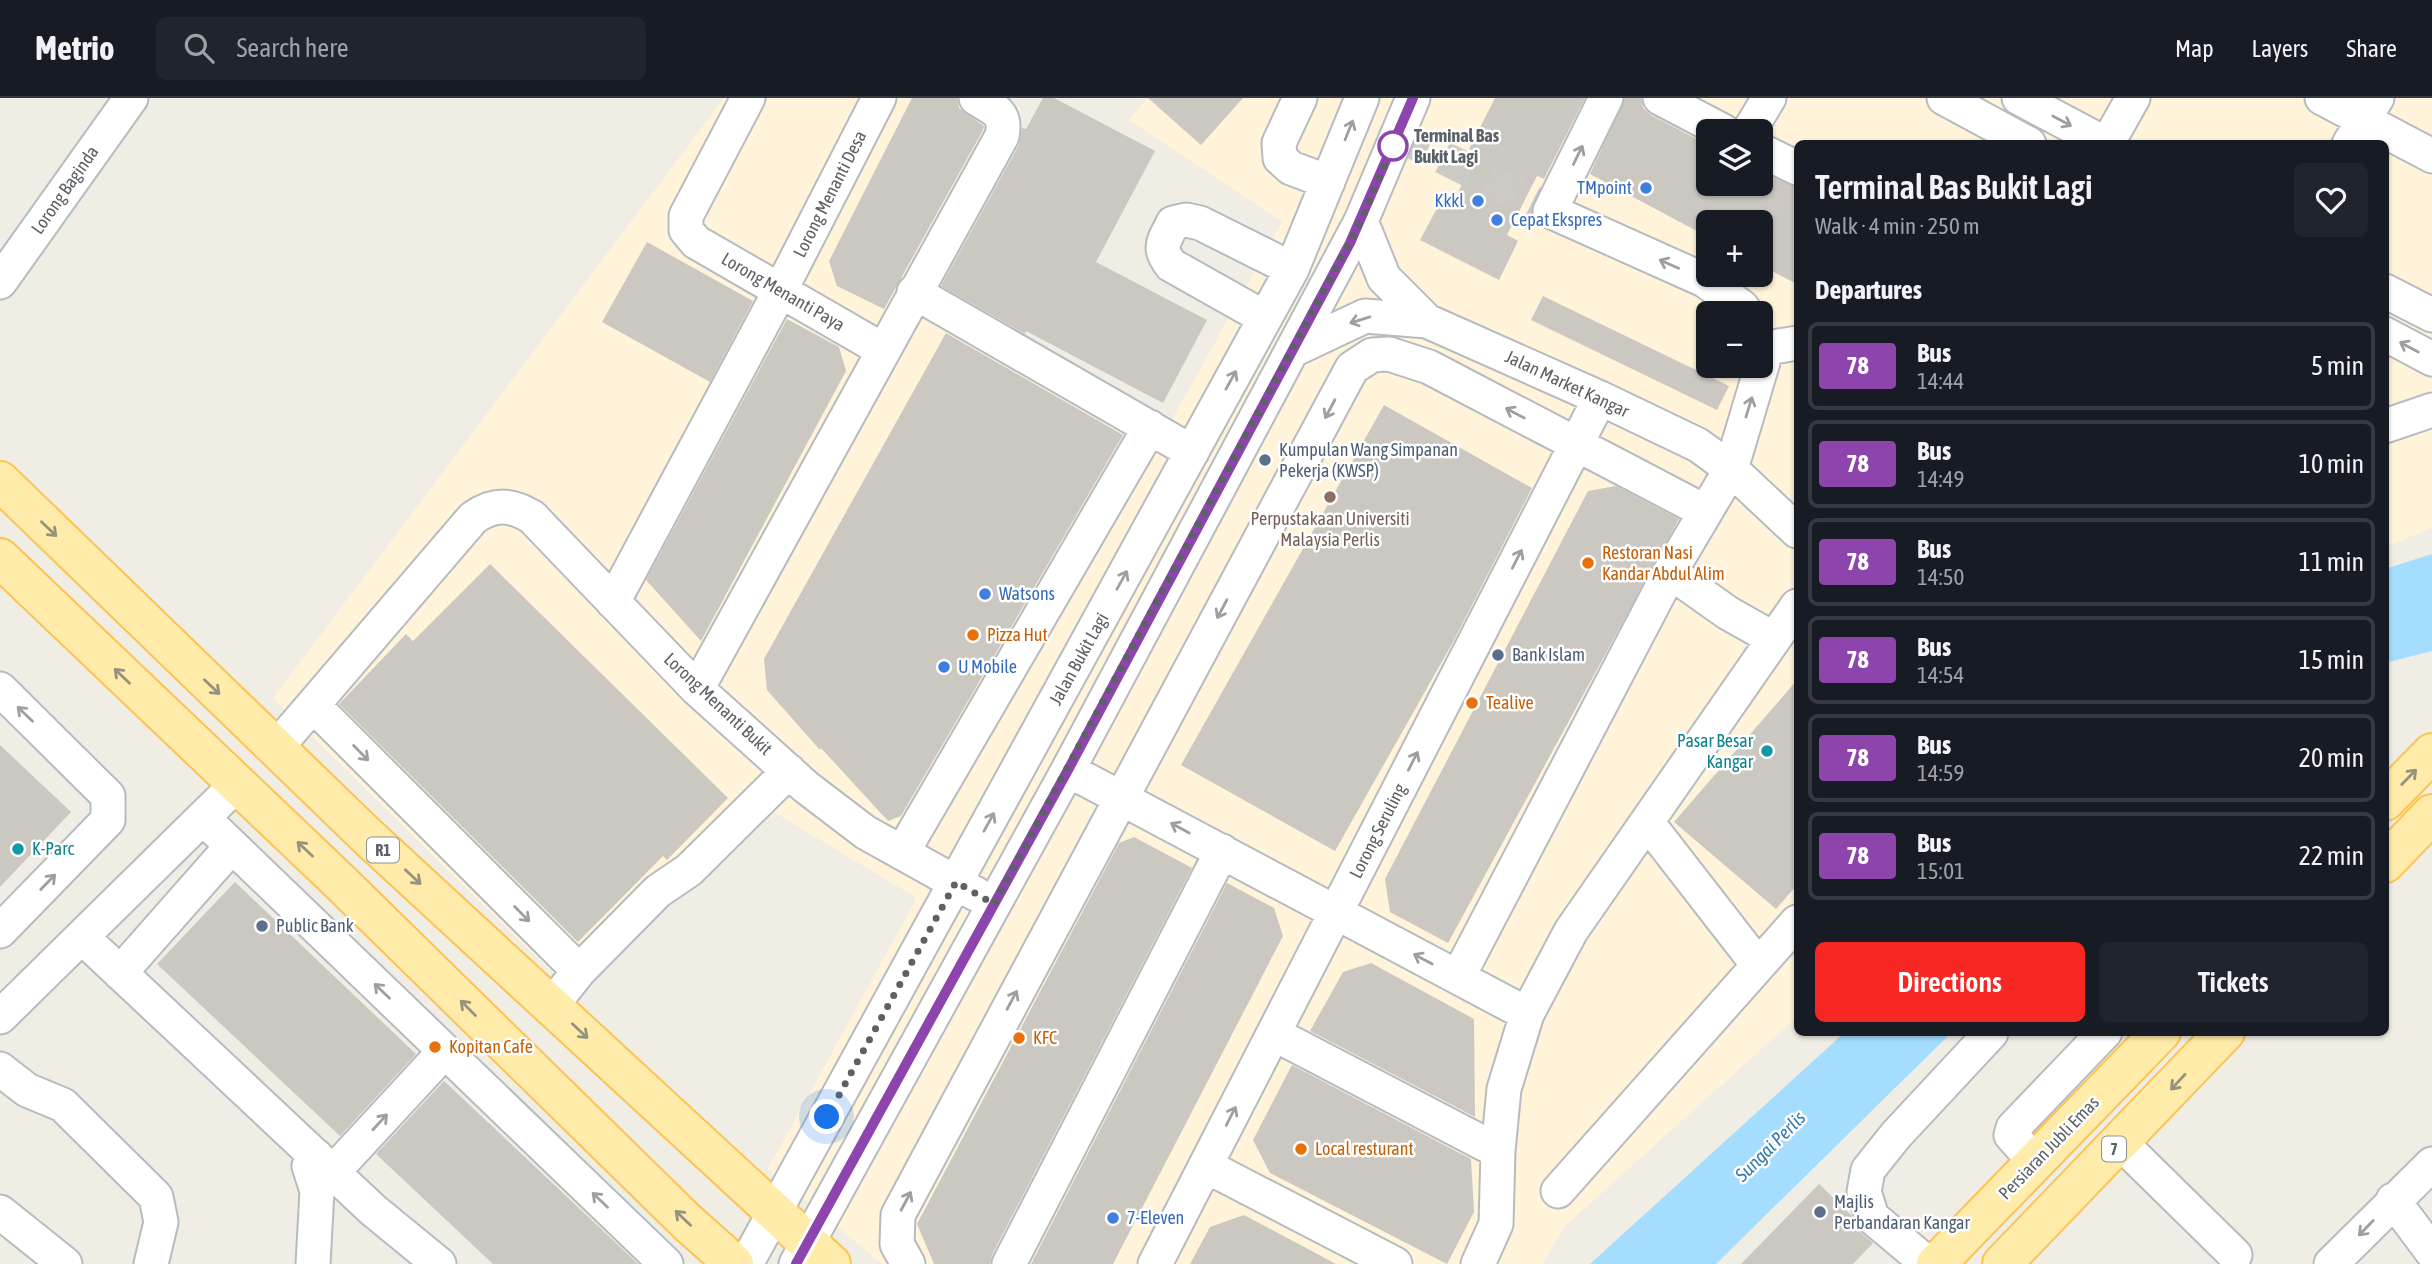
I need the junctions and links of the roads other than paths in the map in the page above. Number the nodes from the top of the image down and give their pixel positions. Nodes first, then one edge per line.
1 (131, 98) edge
2 (748, 98) edge
3 (879, 98) edge
4 (976, 98) edge
5 (1300, 98) edge
6 (1362, 98) edge
7 (1413, 98) edge
8 (1606, 98) edge
9 (1660, 98) edge
10 (1769, 98) edge
11 (1944, 98) edge
12 (2019, 98) edge
13 (2133, 98) edge
14 (2322, 98) edge
15 (1700, 119) edge
16 (1756, 119) edge
17 (2363, 120) edge
18 (2022, 140) edge
19 (2098, 140) edge
20 (2108, 140) edge
21 (1773, 156) edge
22 (2432, 156) edge
23 (1794, 167) edge
24 (1328, 182) junction
25 (1361, 221) junction
26 (1292, 269) junction
27 (0, 282) edge
28 (780, 291) junction
29 (914, 292) junction
30 (2389, 293) edge
31 (1734, 301) edge
32 (2432, 315) edge
33 (1265, 318) junction
34 (1427, 321) junction
35 (2389, 336) edge
36 (1794, 344) edge
37 (1773, 346) edge
38 (883, 350) junction
39 (1293, 350) junction
40 (2432, 359) edge
41 (1758, 378) edge
42 (1600, 398) junction
43 (2432, 410) edge
44 (2389, 425) edge
45 (1150, 428) junction
46 (1575, 445) junction
47 (1192, 452) junction
48 (1731, 469) junction
49 (0, 481) edge
50 (1704, 511) junction
51 (1794, 528) edge
52 (0, 558) edge
53 (1670, 572) junction
54 (613, 602) junction
55 (1794, 610) edge
56 (1774, 639) junction
57 (0, 689) edge
58 (697, 689) junction
59 (313, 705) junction
60 (276, 748) junction
61 (2432, 753) edge
62 (1068, 770) junction
63 (789, 771) junction
64 (236, 785) junction
65 (1121, 796) junction
66 (2389, 797) edge
67 (203, 818) junction
68 (1647, 822) junction
69 (232, 846) junction
70 (1222, 851) junction
71 (902, 853) junction
72 (956, 882) junction
73 (994, 904) junction
74 (1336, 912) junction
75 (1794, 925) edge
76 (0, 931) edge
77 (82, 937) junction
78 (1758, 965) junction
79 (579, 971) junction
80 (120, 973) junction
81 (1458, 977) junction
82 (552, 1005) junction
83 (1527, 1014) junction
84 (0, 1017) edge
85 (1274, 1034) junction
86 (496, 1035) junction
87 (1988, 1036) edge
88 (2101, 1036) edge
89 (2157, 1036) edge
90 (2221, 1036) edge
91 (454, 1060) junction
92 (0, 1069) edge
93 (2121, 1143) junction
94 (1498, 1151) junction
95 (2035, 1162) junction
96 (325, 1164) junction
97 (2432, 1164) edge
98 (1206, 1166) junction
99 (1558, 1191) dead end
100 (2393, 1199) junction
101 (776, 1211) junction
102 (0, 1212) edge
103 (2432, 1252) edge
104 (2235, 1255) dead end
105 (812, 1257) edge
106 (65, 1264) edge
107 (151, 1264) edge
108 (313, 1264) edge
109 (439, 1264) edge
110 (666, 1264) edge
111 (734, 1264) edge
112 (746, 1264) edge
113 (908, 1264) edge
114 (1009, 1264) edge
115 (1155, 1264) edge
116 (1395, 1264) edge
117 (1478, 1264) edge
118 (1928, 1264) edge
119 (1936, 1264) edge
120 (2002, 1264) edge
121 (2331, 1264) edge

1 - 27 street, Lorong Baginda
2 - 28 street, Lorong Menanti Paya
3 - 28 street, Lorong Menanti Desa
4 - 29 street
5 - 24 street
24 -> 6 street, Jalan Bukit Lagi
7 - 25 street
31 -> 8 street
9 - 15 street
10 - 16 street
11 - 18 street
12 -> 19 street
13 - 20 street
14 - 17 street
17 - 22 street
21 - 23 street
24 - 26 street, Jalan Bukit Lagi
25 - 34 street, Jalan Market Kangar
25 - 39 street
26 - 33 street, Jalan Bukit Lagi
26 - 33 street
28 - 38 street, Lorong Menanti Paya
28 - 54 street, Lorong Menanti Desa
29 - 38 street
29 - 45 street
30 - 32 street
47 -> 33 street, Jalan Bukit Lagi
34 -> 39 street
34 - 42 street, Jalan Market Kangar
40 -> 35 street
36 - 37 street
38 - 58 street
39 - 62 street
48 -> 41 street
42 - 46 street, Lorong Seruling
42 - 48 street, Jalan Market Kangar
43 - 44 street
45 - 47 street
45 - 71 street
46 - 50 street
46 -> 65 street
74 -> 46 street, Lorong Seruling
72 -> 47 street, Jalan Bukit Lagi
48 - 50 street
48 - 51 street, Jalan Market Kangar
49 -> 60 main road, R1
50 - 53 street
64 -> 52 main road
53 - 56 street
53 - 81 street
54 - 58 street, Lorong Menanti Bukit
54 - 59 street, Lorong Menanti Bukit
55 - 56 street
56 - 68 street
76 -> 57 street
58 - 63 street, Lorong Menanti Bukit
59 - 60 street
59 -> 79 street
60 -> 82 main road, R1
66 -> 61 main road
62 - 65 street
62 - 73 street
63 - 71 street, Lorong Menanti Bukit
63 - 79 street
64 - 67 street
86 -> 64 main road
70 -> 65 street
113 -> 65 street
67 - 69 street
67 - 77 street
68 - 78 street
68 - 83 street
69 - 80 street
91 -> 69 street
70 - 74 street
70 - 114 street
71 - 72 street, Lorong Menanti Bukit
72 - 73 street, Lorong Menanti Bukit
72 - 101 street, Jalan Bukit Lagi
73 - 105 street
81 -> 74 street
74 - 85 street, Lorong Seruling
75 - 78 street
77 - 80 street
77 - 84 street
78 - 99 street
79 - 82 street
80 - 96 street
81 - 83 street
82 -> 101 main road, R1
83 - 94 street
85 - 94 street
98 -> 85 street, Lorong Seruling
86 - 91 street
111 -> 86 main road
87 - 118 street
88 - 95 street
89 - 95 main road, Persiaran Jubli Emas
90 -> 93 main road, 7
96 -> 91 street
110 -> 91 street
92 - 107 street
93 - 104 street
93 - 120 main road, 7
94 - 117 street
95 - 119 main road, Persiaran Jubli Emas
96 - 108 street
96 - 109 street
97 - 100 street
98 - 115 street, Lorong Seruling
98 - 116 street
100 - 103 street
100 -> 121 street
101 - 105 main road, R1
101 - 112 street, Jalan Bukit Lagi
102 - 106 street

